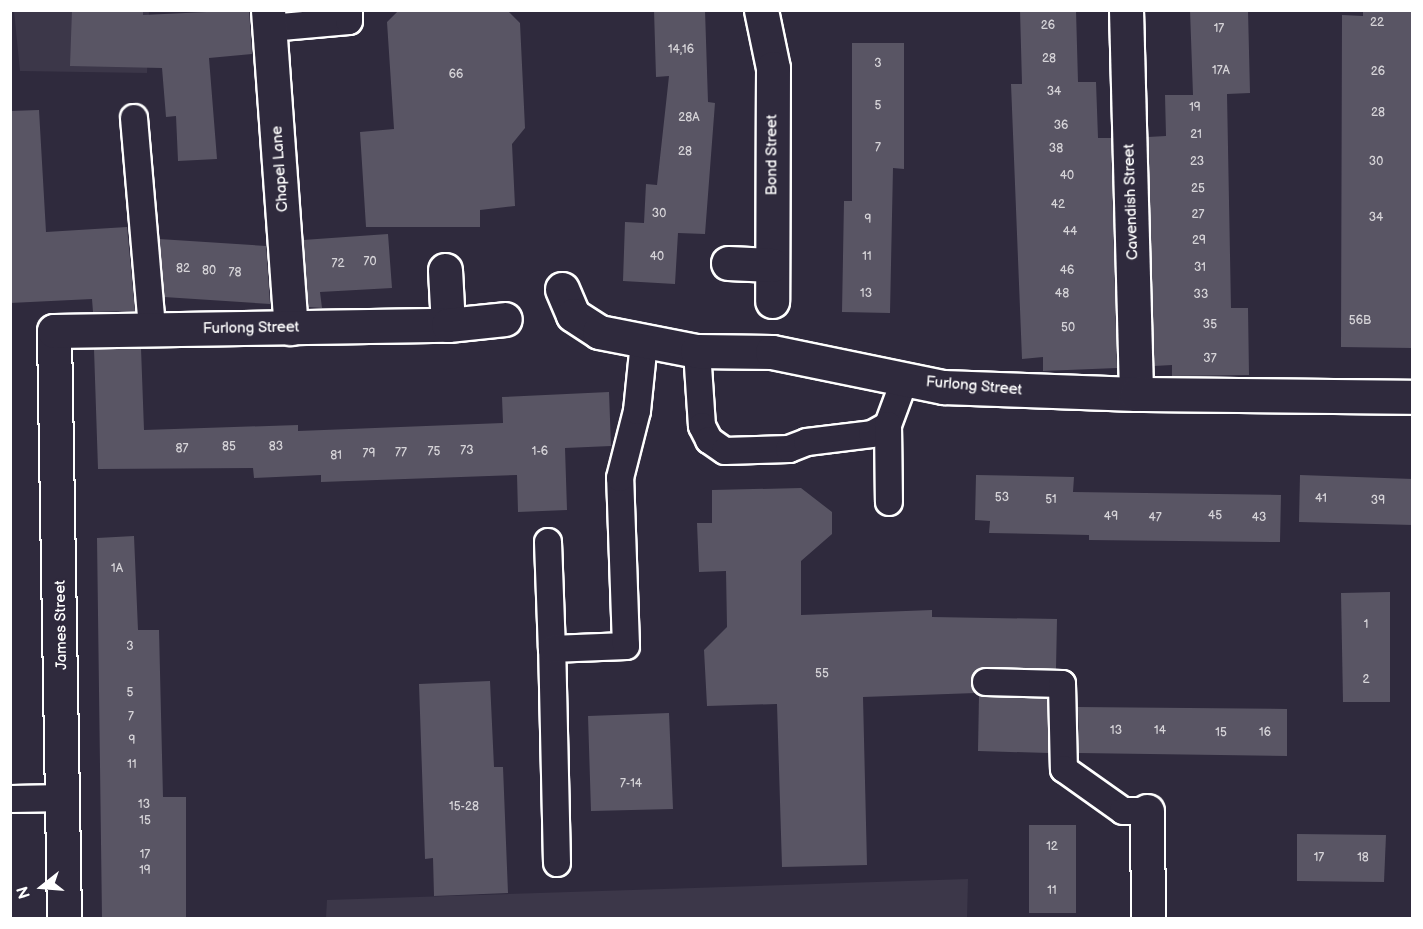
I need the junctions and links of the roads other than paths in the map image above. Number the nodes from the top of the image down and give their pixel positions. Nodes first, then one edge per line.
1 (349, 10) edge
2 (761, 10) edge
3 (1126, 10) edge
4 (269, 19) edge
5 (134, 118) dead end
6 (728, 264) dead end
7 (772, 265) junction
8 (445, 270) dead end
9 (562, 289) dead end
10 (772, 301) dead end
11 (505, 319) dead end
12 (448, 325) junction
13 (291, 328) junction
14 (152, 329) junction
15 (54, 331) joint
16 (644, 342) junction
17 (698, 351) junction
18 (905, 379) junction
19 (1136, 394) junction
20 (1413, 396) edge
21 (888, 425) junction
22 (889, 502) dead end
23 (548, 542) dead end
24 (552, 649) junction
25 (986, 682) dead end
26 (65, 798) junction
27 (10, 799) edge
28 (1147, 811) joint
29 (557, 863) dead end
30 (64, 918) edge
31 (1148, 918) edge

1 - 4 lane
2 - 7 street, Bond Street
3 - 19 street, Cavendish Street
4 - 13 street, Chapel Lane
5 - 14 lane
6 - 7 street
7 - 10 street, Bond Street
8 - 12 street
9 - 16 street, Furlong Street
11 - 12 street, Furlong Street
12 - 13 street, Furlong Street
13 - 14 street, Furlong Street
14 - 15 street, Furlong Street
15 - 26 street, James Street
16 - 17 street, Furlong Street
16 - 24 lane
17 - 18 street, Furlong Street
17 - 21 lane
18 - 19 street, Furlong Street
18 - 21 lane
19 - 20 street, Furlong Street
21 - 22 lane
23 - 24 lane
24 - 29 lane
25 - 28 lane
26 - 27 lane
26 - 30 street, James Street
28 - 31 street

